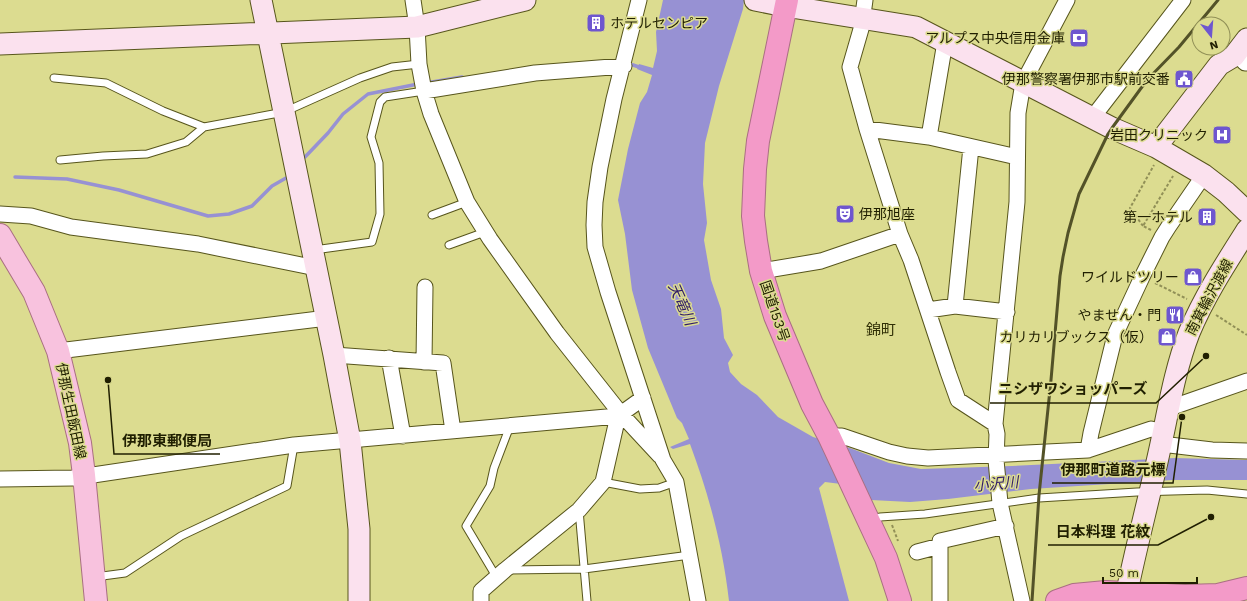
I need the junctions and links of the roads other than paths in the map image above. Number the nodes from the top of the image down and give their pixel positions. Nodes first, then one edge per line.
1 (261, 0) edge
2 (413, 0) edge
3 (525, 0) edge
4 (640, 0) edge
5 (755, 0) edge
6 (1067, 0) edge
7 (1178, 1) edge
8 (783, 3) edge
9 (864, 9) edge
10 (417, 27) junction
11 (268, 33) junction
12 (945, 42) junction
13 (0, 44) edge
14 (1243, 52) edge
15 (419, 64) junction
16 (624, 66) junction
17 (54, 78) dead end
18 (1023, 83) junction
19 (424, 91) junction
20 (284, 112) junction
21 (1093, 118) junction
22 (204, 127) junction
23 (867, 129) junction
24 (930, 137) junction
25 (970, 147) junction
26 (1155, 156) junction
27 (1017, 157) junction
28 (60, 160) dead end
29 (1204, 175) junction
30 (467, 202) junction
31 (1247, 212) edge
32 (0, 214) edge
33 (432, 216) dead end
34 (1247, 230) edge
35 (485, 232) junction
36 (900, 234) junction
37 (0, 235) edge
38 (449, 245) dead end
39 (314, 260) junction
40 (761, 271) junction
41 (425, 287) dead end
42 (954, 306) junction
43 (928, 310) junction
44 (1007, 312) junction
45 (326, 318) junction
46 (58, 351) junction
47 (334, 355) junction
48 (389, 358) junction
49 (424, 362) junction
50 (1247, 381) edge
51 (643, 398) junction
52 (1167, 409) junction
53 (619, 415) junction
54 (995, 424) junction
55 (510, 426) junction
56 (453, 431) junction
57 (403, 436) junction
58 (350, 441) junction
59 (831, 441) junction
60 (1161, 443) junction
61 (294, 445) junction
62 (1088, 450) junction
63 (1247, 451) edge
64 (996, 457) junction
65 (663, 460) junction
66 (84, 475) junction
67 (0, 479) edge
68 (603, 482) junction
69 (676, 482) junction
70 (1150, 489) junction
71 (1247, 494) edge
72 (1000, 502) junction
73 (579, 510) junction
74 (867, 518) junction
75 (1006, 526) junction
76 (940, 546) junction
77 (917, 552) dead end
78 (690, 555) junction
79 (584, 569) junction
80 (501, 574) junction
81 (94, 577) junction
82 (1247, 588) edge
83 (1126, 597) edge
84 (96, 601) edge
85 (359, 601) edge
86 (480, 601) edge
87 (588, 601) edge
88 (698, 601) edge
89 (900, 601) edge
90 (940, 601) edge
91 (1022, 601) edge
92 (1056, 601) edge

1 - 11 street
2 - 10 street
3 - 10 street
4 - 16 street
5 - 8 street
6 - 18 street
7 - 21 street
8 - 9 street
8 - 40 highway, 国道153号
9 - 12 street
9 - 23 street
10 - 11 street
10 - 15 street
11 - 13 street
11 - 20 street
12 - 18 street
12 - 24 street
14 - 26 street
15 - 19 street
15 - 20 lane
16 - 19 street
16 - 51 street
17 - 22 lane
18 - 21 street
18 - 27 street
19 - 30 street
19 - 39 lane
20 - 22 lane
20 - 39 street
21 - 26 street
22 - 28 lane
23 - 24 street
23 - 36 street
24 - 25 street
25 - 27 street
25 - 42 street
26 - 29 street
27 - 44 street
29 - 31 street
29 - 62 street
30 - 33 lane
30 - 35 street
32 - 39 street
34 - 52 street, 南箕輪沢渡線
35 - 38 lane
35 - 53 street
36 - 40 street
36 - 43 street
37 - 46 main road, 伊那生田飯田線
39 - 45 street
40 - 59 highway, 国道153号
41 - 49 street
42 - 43 street
42 - 44 street
43 - 54 street
44 - 54 street
45 - 46 street
45 - 47 street
46 - 66 main road, 伊那生田飯田線
47 - 48 street
47 - 58 street
48 - 49 street
48 - 57 street
49 - 56 street
50 - 52 street
51 - 53 street
51 - 65 street
52 - 60 street, 南箕輪沢渡線
53 - 55 street
53 - 65 street
53 - 68 street
54 - 64 street
55 - 56 street
55 - 80 lane
56 - 57 street
57 - 58 street
58 - 61 street
58 - 85 street
59 - 64 street
59 - 74 highway, 国道153号
60 - 62 street
60 - 63 street
60 - 70 street, 南箕輪沢渡線
61 - 66 street
61 - 81 lane
62 - 64 street
64 - 72 street
65 - 69 street
66 - 67 street
66 - 81 main road, 伊那生田飯田線
68 - 69 lane
68 - 73 street
69 - 78 street
70 - 71 lane
70 - 72 lane
70 - 83 street, 南箕輪沢渡線
72 - 74 lane
72 - 75 street
73 - 79 lane
73 - 80 street
74 - 89 highway, 国道153号
75 - 76 street
75 - 91 street
76 - 77 street
76 - 90 street
78 - 79 lane
78 - 88 street
79 - 80 lane
79 - 87 lane
80 - 86 street
81 - 84 main road, 伊那生田飯田線
82 - 83 highway
83 - 92 highway

